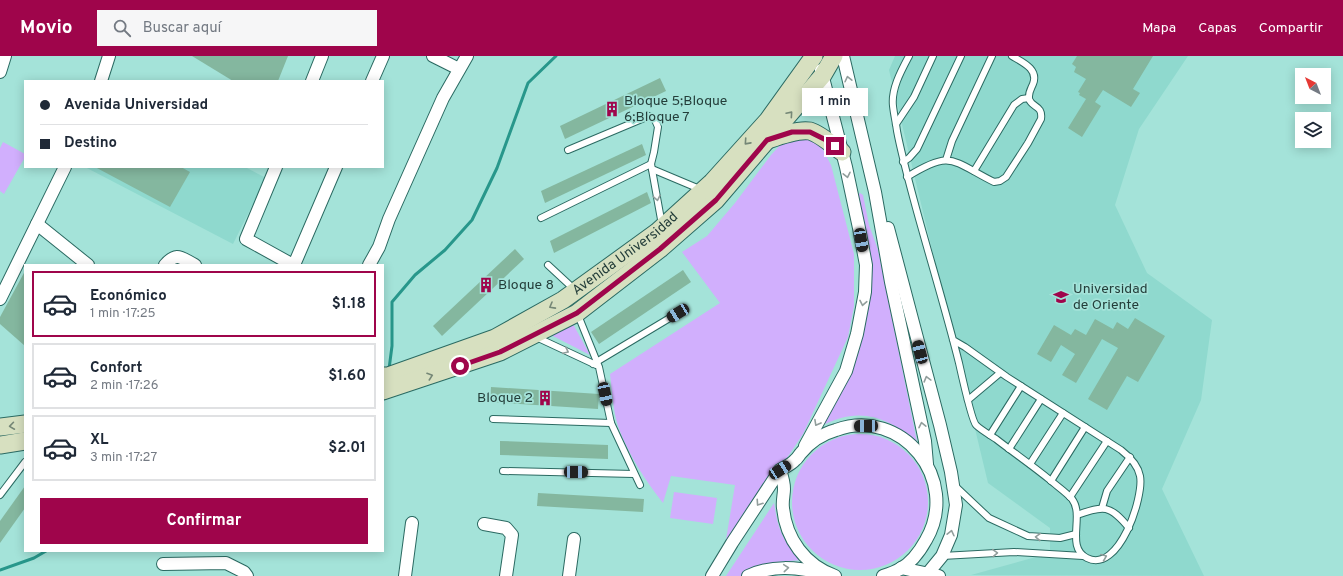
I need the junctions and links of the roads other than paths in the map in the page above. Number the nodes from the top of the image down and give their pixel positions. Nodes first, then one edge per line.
1 (5, 56) edge
2 (109, 56) edge
3 (322, 56) edge
4 (383, 56) edge
5 (433, 56) edge
6 (467, 56) edge
7 (815, 56) edge
8 (834, 56) edge
9 (843, 56) edge
10 (909, 56) edge
11 (933, 56) edge
12 (961, 56) edge
13 (992, 56) edge
14 (1012, 56) edge
15 (460, 69) junction
16 (0, 72) edge
17 (823, 75) junction
18 (101, 80) edge
19 (312, 80) edge
20 (372, 80) edge
21 (1029, 98) junction
22 (896, 124) junction
23 (767, 140) junction
24 (568, 150) dead end
25 (842, 152) junction
26 (946, 160) junction
27 (903, 162) junction
28 (652, 166) junction
29 (65, 168) edge
30 (276, 168) edge
31 (336, 168) edge
32 (974, 171) junction
33 (907, 177) junction
34 (703, 190) junction
35 (875, 192) junction
36 (541, 218) dead end
37 (37, 224) junction
38 (663, 227) junction
39 (87, 264) edge
40 (166, 264) edge
41 (193, 264) edge
42 (292, 264) edge
43 (294, 264) edge
44 (370, 264) edge
45 (548, 265) dead end
46 (576, 291) junction
47 (0, 300) edge
48 (577, 313) junction
49 (678, 313) dead end
50 (533, 335) junction
51 (953, 340) junction
52 (597, 364) junction
53 (1000, 373) junction
54 (384, 376) edge
55 (1021, 386) junction
56 (384, 391) edge
57 (1041, 399) junction
58 (968, 400) junction
59 (1062, 413) junction
60 (493, 419) dead end
61 (24, 424) edge
62 (611, 424) junction
63 (0, 427) edge
64 (1085, 427) junction
65 (990, 435) junction
66 (24, 441) edge
67 (1107, 441) junction
68 (0, 445) edge
69 (1009, 449) junction
70 (801, 453) junction
71 (1130, 457) junction
72 (24, 463) edge
73 (1030, 464) junction
74 (929, 468) junction
75 (780, 470) junction
76 (503, 471) dead end
77 (951, 472) junction
78 (634, 474) junction
79 (1050, 481) junction
80 (953, 484) junction
81 (640, 485) dead end
82 (0, 495) edge
83 (1070, 497) junction
84 (1102, 508) junction
85 (1076, 515) junction
86 (412, 523) dead end
87 (484, 524) dead end
88 (1129, 528) junction
89 (1076, 534) junction
90 (574, 539) dead end
91 (942, 556) junction
92 (1083, 556) junction
93 (162, 564) dead end
94 (901, 568) junction
95 (930, 575) edge
96 (247, 576) edge
97 (405, 576) edge
98 (506, 576) edge
99 (569, 576) edge
100 (712, 576) edge
101 (748, 576) edge
102 (834, 576) edge
103 (883, 576) edge

1 - 16 street
2 - 18 street
3 - 19 street
4 - 20 street
5 - 15 street
6 - 15 street
7 - 17 street
7 -> 34 street, Avenida Universidad
8 - 17 street, Avenida Universidad
35 -> 9 street
10 - 22 lane
11 - 22 lane
12 - 27 lane
13 - 26 lane
14 - 21 lane
15 - 44 street
23 -> 17 street, Avenida Universidad
17 - 25 street
21 - 32 lane
21 - 32 lane
22 - 27 lane
23 - 25 street
23 - 48 street, Avenida Universidad
24 - 28 lane
25 -> 70 street
26 - 32 lane
26 - 33 lane
27 - 33 lane
28 - 34 lane
28 - 36 lane
28 -> 38 lane
29 - 37 street
30 - 42 street
31 - 43 street
33 - 51 lane
34 - 38 street, Avenida Universidad
74 -> 35 street
77 -> 35 street
37 - 39 street
37 - 47 street
38 - 46 street, Avenida Universidad
40 - 41 street
45 - 46 lane
46 -> 54 street, Avenida Universidad
48 - 50 street, Avenida Universidad
48 - 52 lane
49 - 52 lane
50 -> 52 lane
56 -> 50 street, Avenida Universidad
51 - 53 lane
51 - 58 lane
52 - 62 lane
53 - 55 lane
53 - 58 lane
55 - 57 lane
55 - 65 lane
57 - 59 lane
57 - 69 lane
58 - 65 lane
59 - 64 lane
59 - 73 lane
60 - 62 lane
61 -> 63 street
62 - 78 lane
64 - 67 lane
64 - 79 lane
65 - 69 lane
66 - 68 street
67 - 71 lane
67 - 83 lane
69 - 73 lane
70 - 74 street
70 - 75 street
71 - 84 lane
71 - 88 lane
72 - 82 lane
73 - 79 lane
74 - 77 street
74 - 94 street
75 -> 100 street
75 - 102 street
76 - 78 lane
77 - 80 street
78 - 81 lane
79 - 83 lane
89 -> 80 lane
91 -> 80 street
83 - 85 lane
84 - 85 lane
84 - 88 lane
85 - 89 lane
86 - 97 street
87 - 98 street
92 -> 88 lane
89 - 92 lane
90 - 99 street
91 -> 92 lane
91 - 95 street
93 - 96 street
94 - 95 street
94 - 103 street
101 -> 102 street

